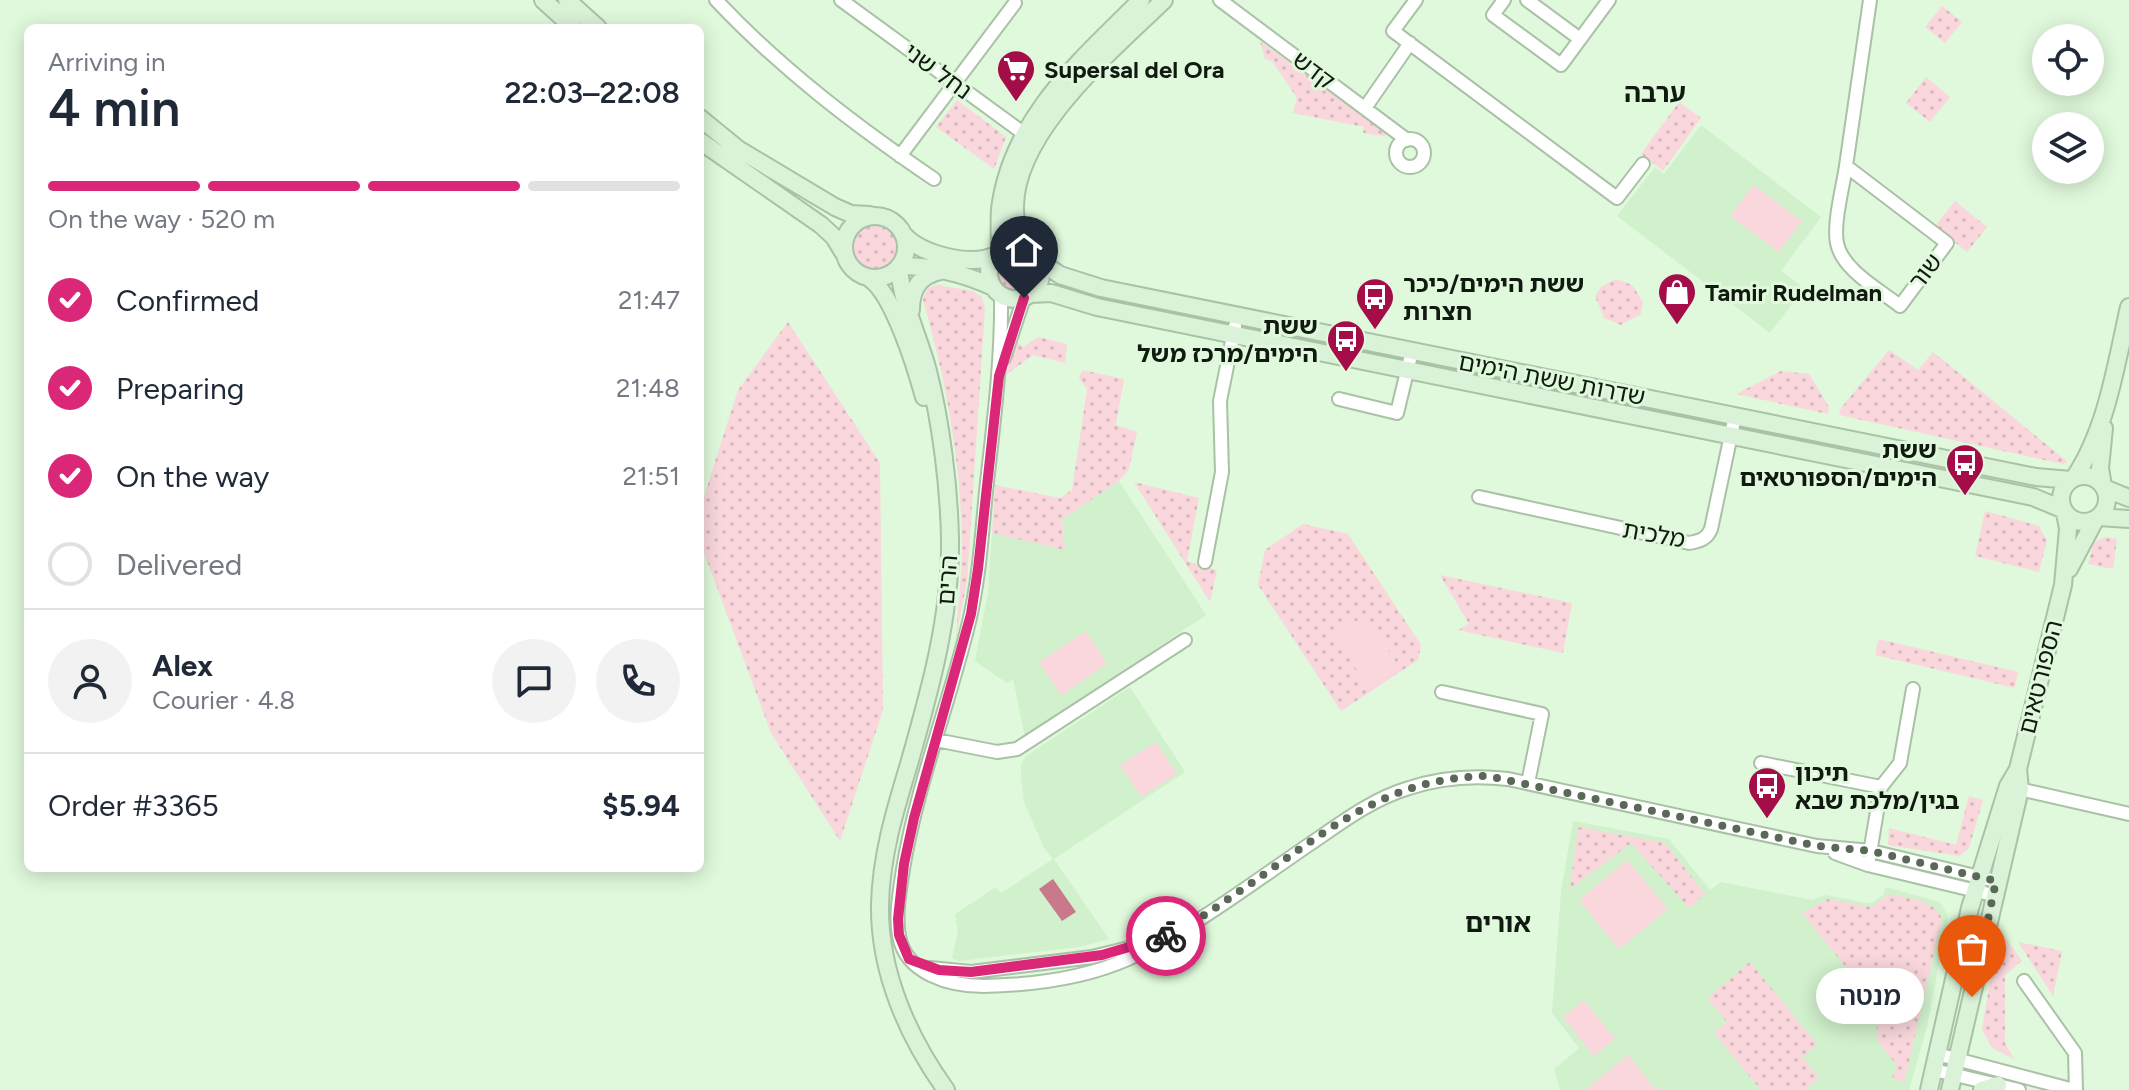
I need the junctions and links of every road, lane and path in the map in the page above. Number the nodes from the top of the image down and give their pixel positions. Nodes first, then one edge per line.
1 (543, 0) edge
2 (567, 0) edge
3 (716, 0) edge
4 (841, 0) edge
5 (1141, 0) edge
6 (1164, 0) edge
7 (1220, 0) edge
8 (1416, 0) edge
9 (1504, 0) edge
10 (1609, 0) edge
11 (1870, 0) edge
12 (1529, 1) edge
13 (1015, 3) dead end
14 (570, 24) edge
15 (594, 24) edge
16 (1580, 39) junction
17 (1410, 43) junction
18 (954, 83) junction
19 (1365, 108) junction
20 (704, 121) edge
21 (1030, 138) junction
22 (1407, 140) dead end
23 (704, 144) edge
24 (900, 156) junction
25 (1643, 164) dead end
26 (1846, 166) junction
27 (934, 179) dead end
28 (870, 215) junction
29 (903, 234) junction
30 (844, 253) junction
31 (998, 253) junction
32 (1034, 255) junction
33 (899, 266) junction
34 (940, 271) junction
35 (869, 278) junction
36 (997, 291) junction
37 (1027, 296) junction
38 (2129, 307) edge
39 (1237, 315) junction
40 (911, 316) junction
41 (1233, 335) junction
42 (1412, 351) junction
43 (1408, 370) junction
44 (999, 376) junction
45 (1339, 399) dead end
46 (2105, 406) junction
47 (1735, 416) junction
48 (1730, 435) junction
49 (2073, 479) junction
50 (945, 480) junction
51 (2104, 487) junction
52 (1479, 497) dead end
53 (2129, 498) edge
54 (2064, 511) junction
55 (2097, 518) junction
56 (2129, 519) edge
57 (1205, 562) dead end
58 (2063, 585) junction
59 (1185, 640) dead end
60 (1913, 689) dead end
61 (1442, 692) dead end
62 (936, 740) junction
63 (1761, 763) dead end
64 (1528, 783) junction
65 (1881, 787) junction
66 (2014, 788) junction
67 (2129, 814) edge
68 (1817, 846) junction
69 (1871, 851) junction
70 (1868, 865) junction
71 (1986, 886) junction
72 (2024, 981) dead end
73 (1936, 1062) junction
74 (1954, 1075) edge
75 (1990, 1088) edge
76 (946, 1090) edge
77 (1929, 1090) edge
78 (2019, 1090) edge
79 (2075, 1090) edge

1 - 14 main road
2 - 15 main road
3 - 24 street
4 - 18 street, נחל שני
5 - 21 main road
6 - 21 main road
7 - 19 street, קדש
8 - 17 street
9 - 16 street
10 - 16 street
11 - 26 street, שור
12 - 16 street
13 - 18 street
17 - 19 street
17 - 25 street
18 - 21 street, נחל שני
18 - 24 street
19 - 22 street, קדש
20 - 28 main road
21 - 31 main road
21 - 32 main road
23 - 30 main road
24 - 27 street
26 - 26 street, שור
28 - 29 main road
28 - 30 main road
29 - 31 main road
29 - 33 main road
30 - 35 main road
31 - 32 main road
31 - 36 main road
32 - 37 main road
32 - 39 main road, שדרות ששת הימים
33 - 34 main road
33 - 35 main road
33 - 40 main road, הרים
34 - 36 main road
34 - 40 main road
35 - 50 main road, הרים
36 - 37 main road
36 - 44 street
37 - 41 main road, שדרות ששת הימים
37 - 44 street
38 - 46 main road
39 - 41 street
39 - 42 main road, שדרות ששת הימים
40 - 50 main road, הרים
41 - 43 main road, שדרות ששת הימים
41 - 57 street
42 - 43 street
42 - 47 main road, שדרות ששת הימים
43 - 45 street
43 - 48 main road, שדרות ששת הימים
44 - 62 street
46 - 49 main road
46 - 51 main road
47 - 48 street, מלכית
47 - 49 main road, שדרות ששת הימים
48 - 52 street, מלכית
48 - 54 main road, שדרות ששת הימים
49 - 51 main road
49 - 54 main road
50 - 76 main road, הרים
51 - 53 main road
51 - 55 main road
54 - 55 main road
54 - 58 main road, הספורטאים
55 - 56 main road
55 - 58 main road, הספורטאים
58 - 66 main road, הספורטאים
59 - 62 street
60 - 65 street
61 - 64 street
62 - 64 street
63 - 65 street
64 - 68 street
65 - 69 street
66 - 67 street
66 - 71 main road, הספורטאים
68 - 69 street
68 - 70 street
69 - 70 street
69 - 71 street
70 - 71 street
71 - 73 main road, הספורטאים
71 - 74 main road, הספורטאים
72 - 79 street
73 - 74 street
73 - 77 main road, הספורטאים
74 - 75 street
74 - 79 street
75 - 78 street

